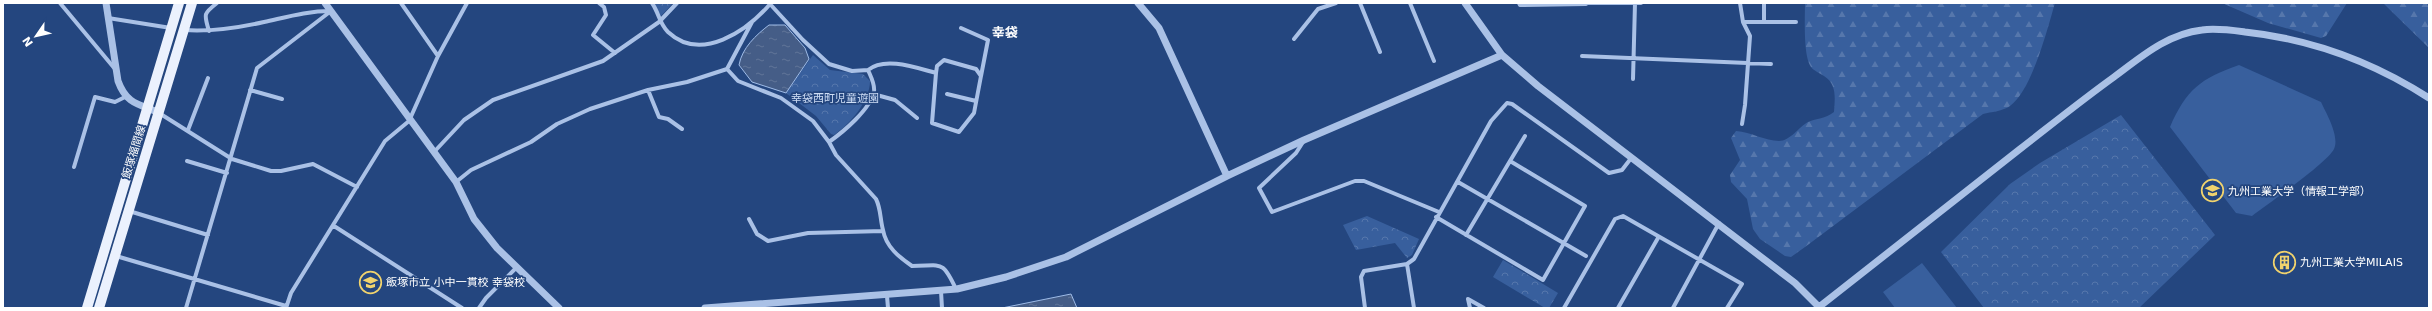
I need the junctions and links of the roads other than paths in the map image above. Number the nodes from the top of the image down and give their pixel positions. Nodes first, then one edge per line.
1 (60, 3) edge
2 (106, 3) edge
3 (179, 3) edge
4 (192, 3) edge
5 (217, 3) edge
6 (325, 3) edge
7 (400, 3) edge
8 (467, 3) edge
9 (599, 3) edge
10 (652, 3) edge
11 (677, 3) edge
12 (771, 3) edge
13 (1138, 3) edge
14 (1336, 3) edge
15 (1360, 3) edge
16 (1410, 3) edge
17 (1465, 3) edge
18 (1519, 3) edge
19 (1586, 3) edge
20 (1635, 3) edge
21 (1641, 3) edge
22 (1740, 3) edge
23 (1764, 3) edge
24 (331, 11) junction
25 (108, 18) junction
26 (659, 22) junction
27 (752, 22) junction
28 (1742, 22) junction
29 (1764, 22) junction
30 (1796, 22) dead end
31 (171, 28) junction
32 (961, 28) dead end
33 (184, 30) junction
34 (209, 31) junction
35 (1294, 40) dead end
36 (1380, 52) dead end
37 (615, 53) junction
38 (438, 56) junction
39 (1502, 56) junction
40 (1582, 56) dead end
41 (1633, 58) junction
42 (1434, 61) dead end
43 (1749, 63) junction
44 (1771, 64) dead end
45 (727, 69) junction
46 (116, 70) junction
47 (868, 70) junction
48 (936, 73) junction
49 (981, 76) junction
50 (208, 78) dead end
51 (1633, 79) dead end
52 (250, 90) junction
53 (648, 90) junction
54 (873, 94) junction
55 (947, 94) dead end
56 (125, 97) junction
57 (2429, 98) edge
58 (282, 99) dead end
59 (976, 101) junction
60 (146, 108) junction
61 (158, 112) junction
62 (917, 118) dead end
63 (409, 121) junction
64 (1742, 124) dead end
65 (682, 129) dead end
66 (188, 130) junction
67 (1525, 136) dead end
68 (1304, 140) junction
69 (829, 142) junction
70 (434, 152) junction
71 (1632, 157) junction
72 (232, 159) junction
73 (187, 161) dead end
74 (1510, 161) junction
75 (74, 167) dead end
76 (227, 173) junction
77 (1227, 176) junction
78 (456, 182) junction
79 (1458, 182) junction
80 (357, 187) junction
81 (1488, 199) junction
82 (129, 211) junction
83 (1439, 212) junction
84 (1436, 217) junction
85 (749, 219) dead end
86 (1719, 223) junction
87 (334, 226) junction
88 (883, 231) junction
89 (208, 235) junction
90 (1466, 235) junction
91 (1658, 238) junction
92 (1564, 243) junction
93 (115, 256) junction
94 (1586, 256) dead end
95 (1700, 259) junction
96 (1407, 264) junction
97 (517, 267) junction
98 (195, 279) junction
99 (957, 290) junction
100 (941, 291) junction
101 (887, 296) junction
102 (765, 306) edge
103 (286, 307) edge
104 (87, 308) edge
105 (99, 308) edge
106 (186, 308) edge
107 (462, 308) edge
108 (479, 308) edge
109 (559, 308) edge
110 (705, 308) edge
111 (888, 308) edge
112 (942, 308) edge
113 (1365, 308) edge
114 (1414, 308) edge
115 (1470, 308) edge
116 (1484, 308) edge
117 (1564, 308) edge
118 (1618, 308) edge
119 (1673, 308) edge
120 (1727, 308) edge
121 (1820, 308) edge

1 - 46 street
2 - 25 street
3 - 31 main road, 飯塚福間線
4 - 33 main road, 飯塚福間線
5 - 34 street
6 - 24 street
7 - 38 street
8 - 38 street
9 - 37 street
10 - 26 street
11 - 26 street
12 - 27 street
12 - 47 street
13 - 77 street
14 - 35 street
15 - 36 street
16 - 42 street
17 - 39 street
18 - 19 street
19 - 20 street
20 - 21 street
20 - 41 street
22 - 28 street
23 - 29 street
24 - 34 street
24 - 52 street
24 - 63 street
25 - 31 street
25 - 46 street
26 - 27 street
26 - 37 street
27 - 45 street
28 - 29 street
28 - 43 street
29 - 30 street
31 - 60 main road, 飯塚福間線
32 - 49 street
33 - 34 street
33 - 61 main road, 飯塚福間線
37 - 70 street
38 - 63 street
39 - 68 street
39 - 71 street
40 - 41 street
41 - 43 street
41 - 51 street
43 - 44 street
43 - 64 street
45 - 53 street
45 - 69 street
46 - 56 street
47 - 48 street
47 - 54 street
48 - 49 street
48 - 59 street
49 - 59 street
50 - 66 street
52 - 58 street
52 - 72 street
53 - 65 street
53 - 78 street
54 - 62 street
54 - 69 street
55 - 59 street
56 - 60 street
56 - 75 street
57 - 121 street
60 - 61 street
60 - 104 main road, 飯塚福間線
61 - 66 street
61 - 82 main road, 飯塚福間線
63 - 70 street
63 - 80 street
66 - 72 street
67 - 74 street
68 - 77 street
68 - 83 street
69 - 88 street
70 - 78 street
71 - 79 street
71 - 86 street
72 - 76 street
72 - 80 street
73 - 76 street
74 - 81 street
74 - 92 street
76 - 89 street
77 - 99 street
78 - 97 street
79 - 81 street
79 - 83 street
80 - 87 street
81 - 90 street
81 - 92 street
82 - 89 street
82 - 93 main road, 飯塚福間線
83 - 84 street
84 - 90 street
84 - 96 street
85 - 88 street
86 - 95 street
86 - 121 street
87 - 103 street
87 - 107 street
88 - 99 street
89 - 98 street
90 - 92 street
91 - 95 street
91 - 117 street
91 - 118 street
92 - 94 street
93 - 98 street
93 - 105 main road, 飯塚福間線
95 - 119 street
95 - 120 street
96 - 113 street
96 - 114 street
97 - 108 street
97 - 109 street
98 - 103 street
98 - 106 street
99 - 100 street
100 - 101 street
100 - 112 street
101 - 102 street
101 - 111 street
102 - 110 street
115 - 116 street

